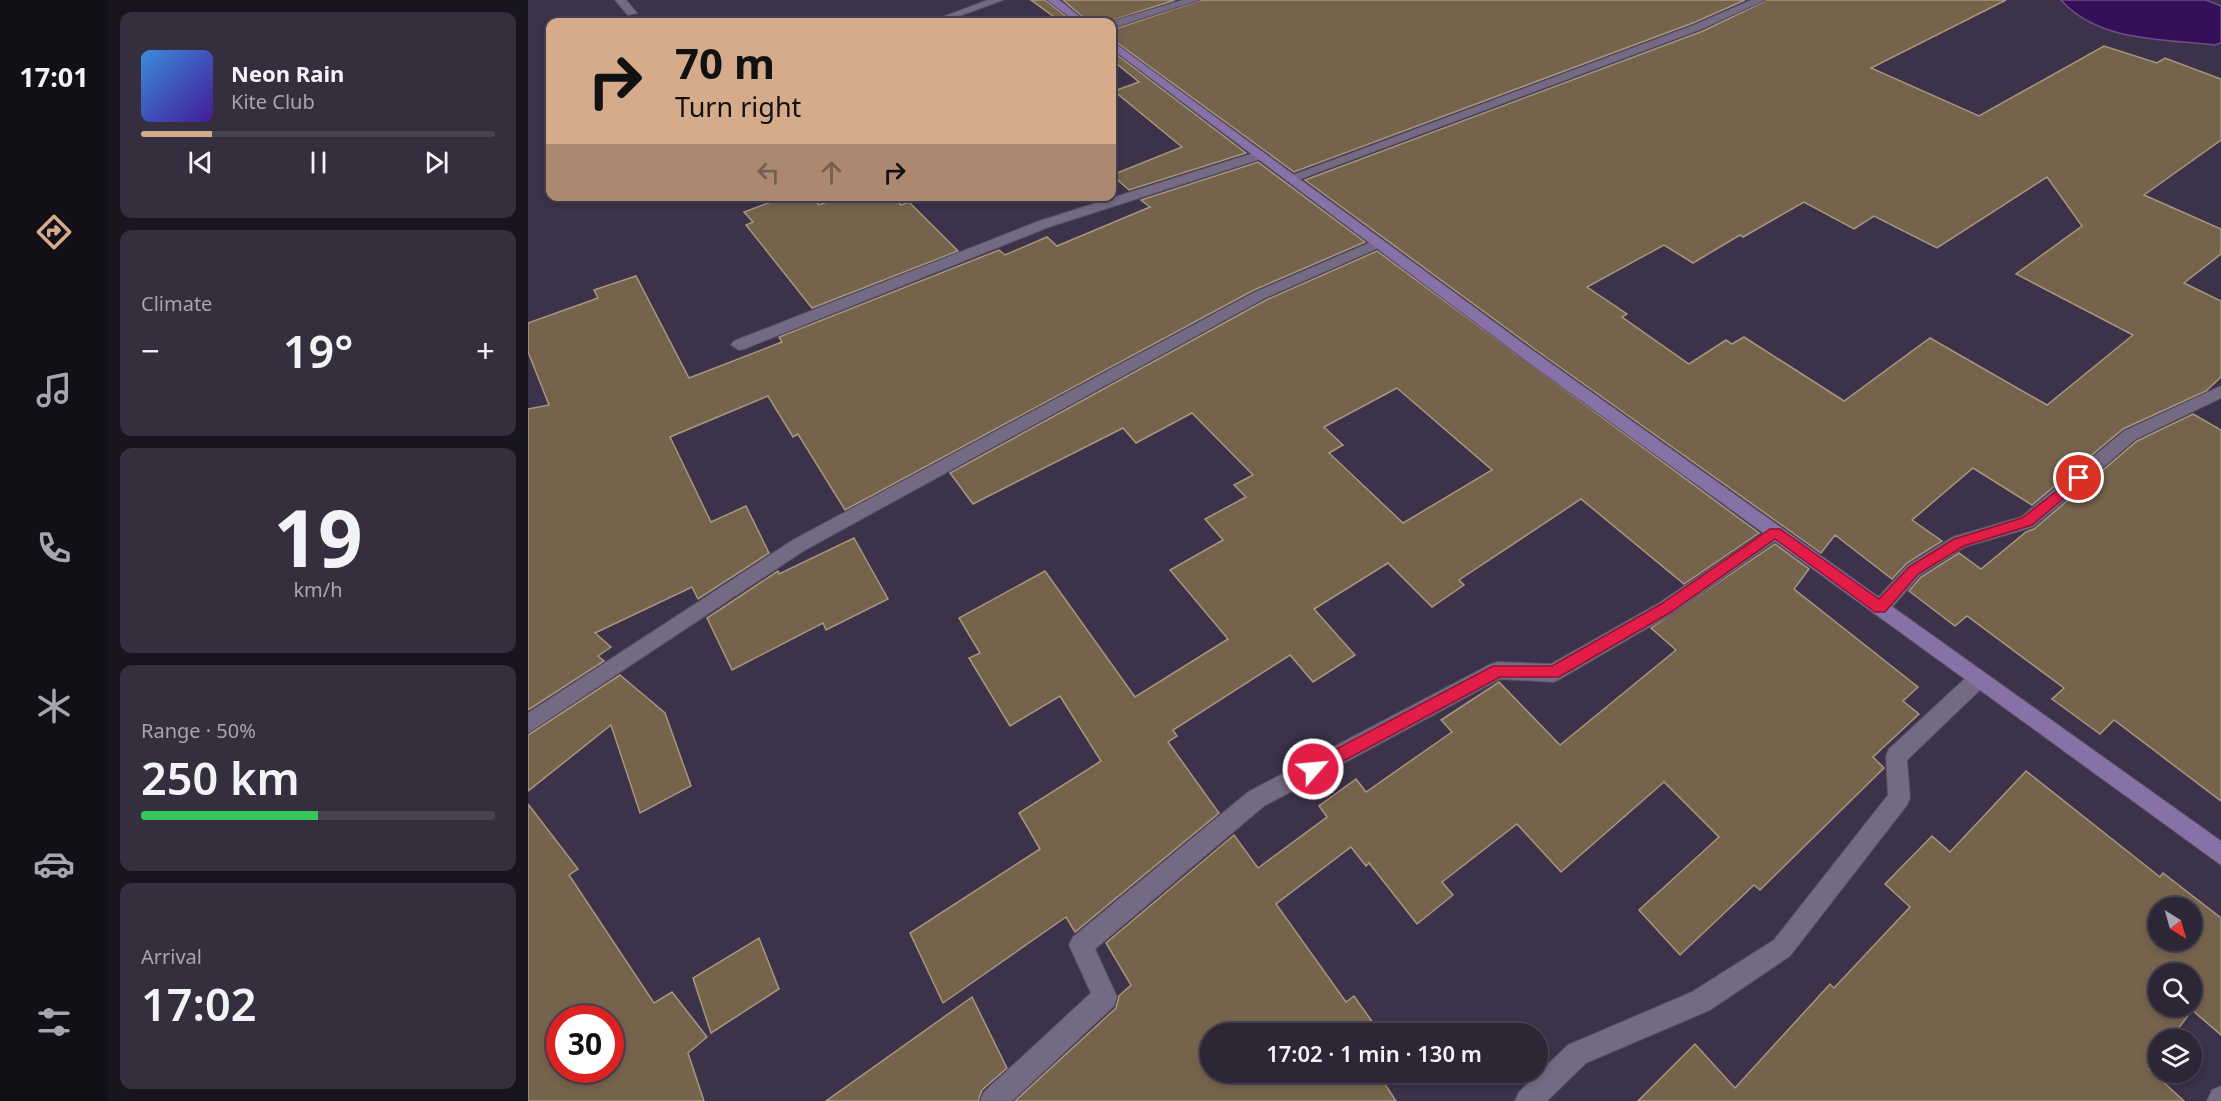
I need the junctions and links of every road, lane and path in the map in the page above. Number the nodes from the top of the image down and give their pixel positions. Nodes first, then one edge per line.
1 (620, 0) edge
2 (998, 0) edge
3 (1052, 0) edge
4 (1194, 0) edge
5 (1760, 0) edge
6 (632, 13) dead end
7 (946, 18) edge
8 (1077, 18) edge
9 (1116, 24) edge
10 (1116, 47) edge
11 (1260, 154) junction
12 (1292, 178) junction
13 (1115, 201) edge
14 (1116, 201) edge
15 (1378, 243) junction
16 (739, 345) dead end
17 (2221, 391) edge
18 (1775, 532) junction
19 (1880, 608) junction
20 (1978, 679) junction
21 (528, 724) edge
22 (2221, 854) edge
23 (993, 1101) edge
24 (1528, 1101) edge

1 - 6 street
2 - 7 street
3 - 8 street
4 - 9 street
5 - 12 street
10 - 11 street
11 - 12 street
11 - 14 street
12 - 15 street
13 - 16 street
15 - 18 street
15 - 21 street
17 - 19 street
18 - 19 street
18 - 23 street
19 - 20 street
20 - 22 street
20 - 24 street

